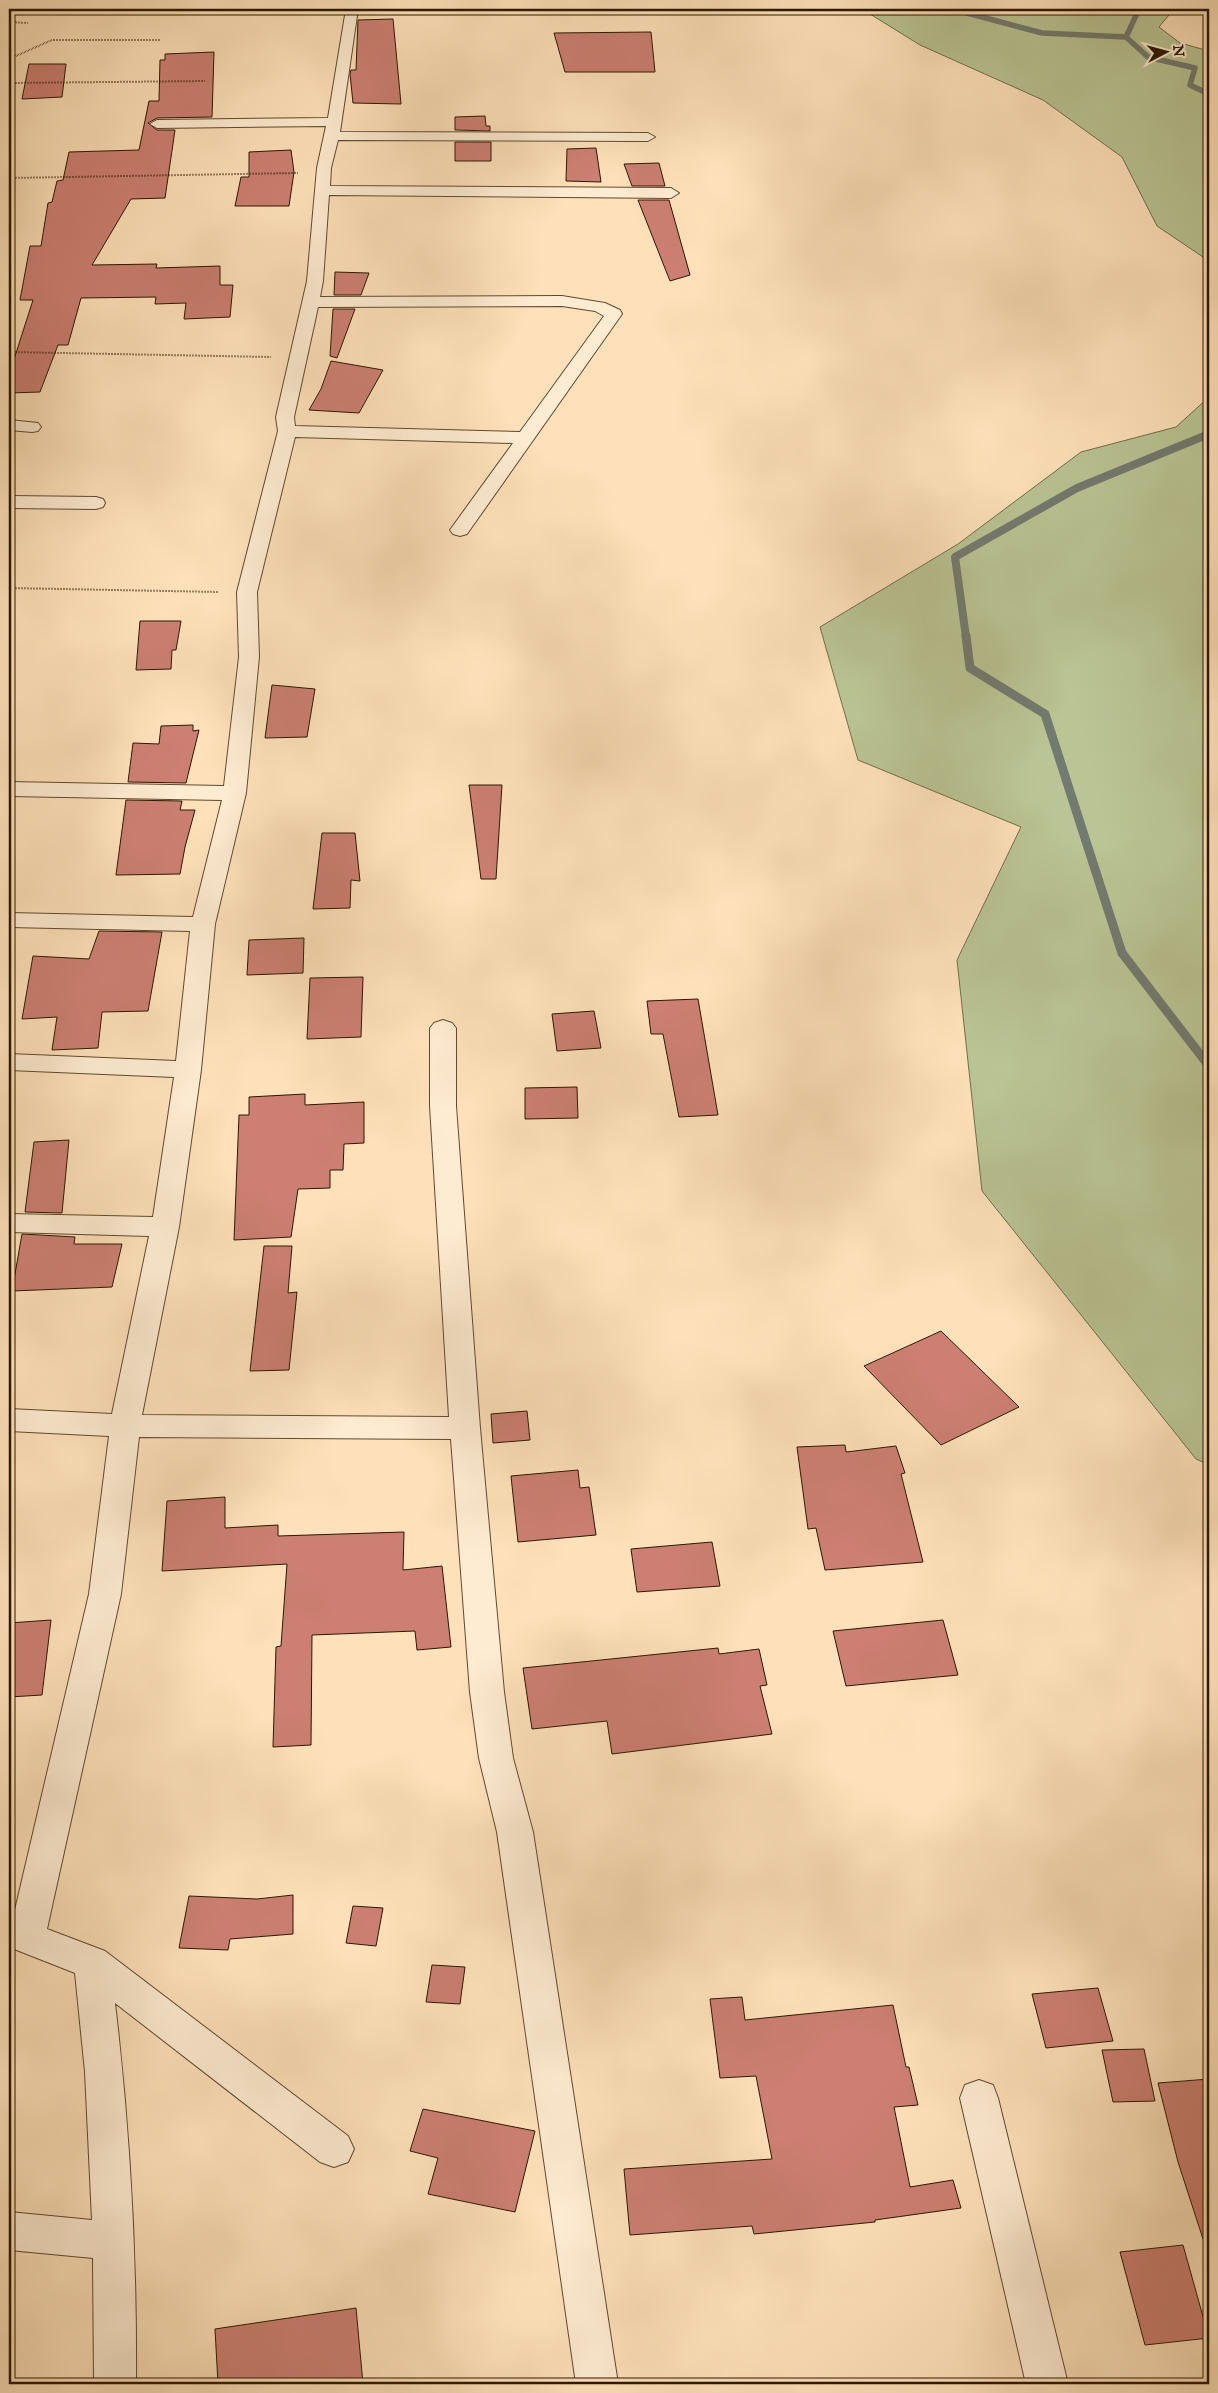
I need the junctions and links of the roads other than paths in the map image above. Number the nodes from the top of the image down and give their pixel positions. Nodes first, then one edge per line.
1 (352, 9) edge
2 (158, 124) dead end
3 (332, 129) junction
4 (648, 137) dead end
5 (323, 182) junction
6 (671, 193) dead end
7 (310, 302) junction
8 (9, 425) edge
9 (32, 427) dead end
10 (287, 431) junction
11 (525, 438) junction
12 (9, 502) edge
13 (96, 503) dead end
14 (460, 530) dead end
15 (9, 789) edge
16 (235, 793) junction
17 (9, 920) edge
18 (202, 924) junction
19 (443, 1028) dead end
20 (9, 1062) edge
21 (188, 1070) junction
22 (9, 1223) edge
23 (165, 1227) junction
24 (9, 1420) edge
25 (125, 1426) junction
26 (464, 1428) junction
27 (18, 1931) edge
28 (92, 1963) junction
29 (979, 2098) dead end
30 (334, 2148) dead end
31 (9, 2231) edge
32 (113, 2241) junction
33 (115, 2384) edge
34 (597, 2384) edge
35 (1047, 2384) edge

1 - 3 street
2 - 3 street
3 - 4 street
3 - 5 street
5 - 6 street
5 - 7 street
7 - 10 street
7 - 11 street
8 - 9 street
10 - 11 street
10 - 16 street
11 - 14 street
12 - 13 street
15 - 16 street
16 - 18 street
17 - 18 street
18 - 21 street
19 - 26 street
20 - 21 street
21 - 23 street
22 - 23 street
23 - 25 street
24 - 25 street
25 - 26 street
25 - 27 street
26 - 34 street
27 - 28 street
28 - 30 street
28 - 32 street
29 - 35 street
31 - 32 street
32 - 33 street

